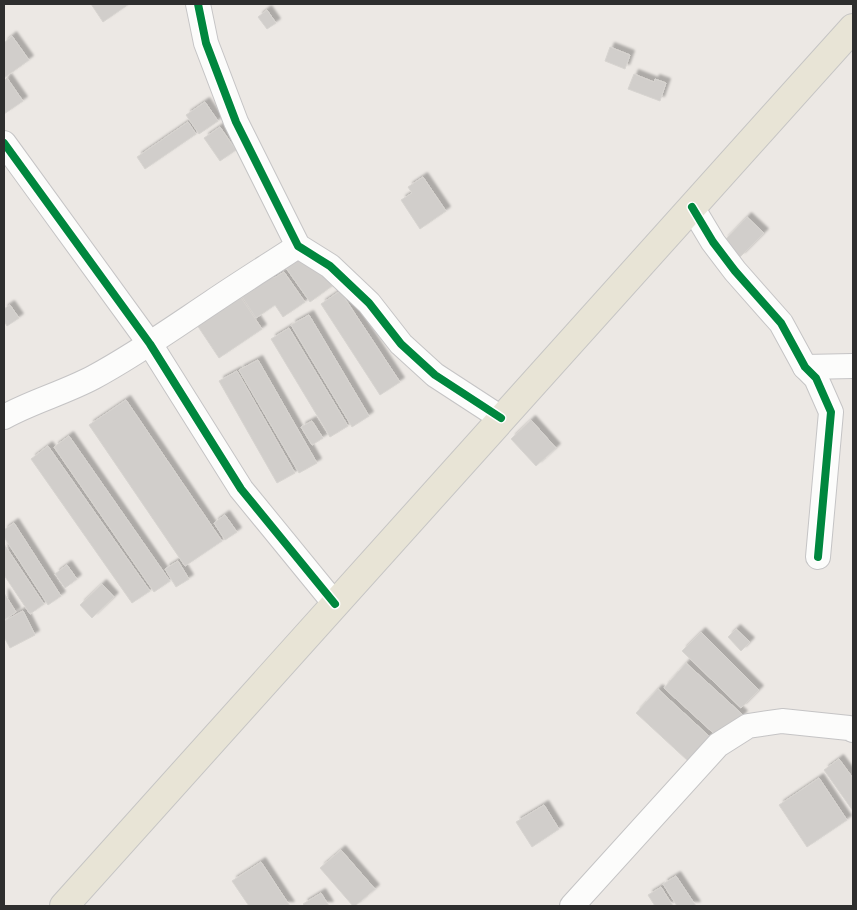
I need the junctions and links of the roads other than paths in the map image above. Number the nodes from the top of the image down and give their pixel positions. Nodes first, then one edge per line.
1 (198, 4) edge
2 (853, 28) edge
3 (4, 143) edge
4 (692, 207) junction
5 (298, 246) junction
6 (150, 344) junction
7 (853, 366) edge
8 (805, 367) junction
9 (4, 418) edge
10 (501, 418) junction
11 (818, 557) dead end
12 (335, 604) junction
13 (853, 730) edge
14 (64, 906) edge
15 (572, 906) edge

1 - 5 street
2 - 4 main road
3 - 6 street
4 - 8 street
4 - 10 main road
5 - 6 street
5 - 10 street
6 - 9 street
6 - 12 street
7 - 8 street
8 - 11 street
10 - 12 main road
12 - 14 main road
13 - 15 street

